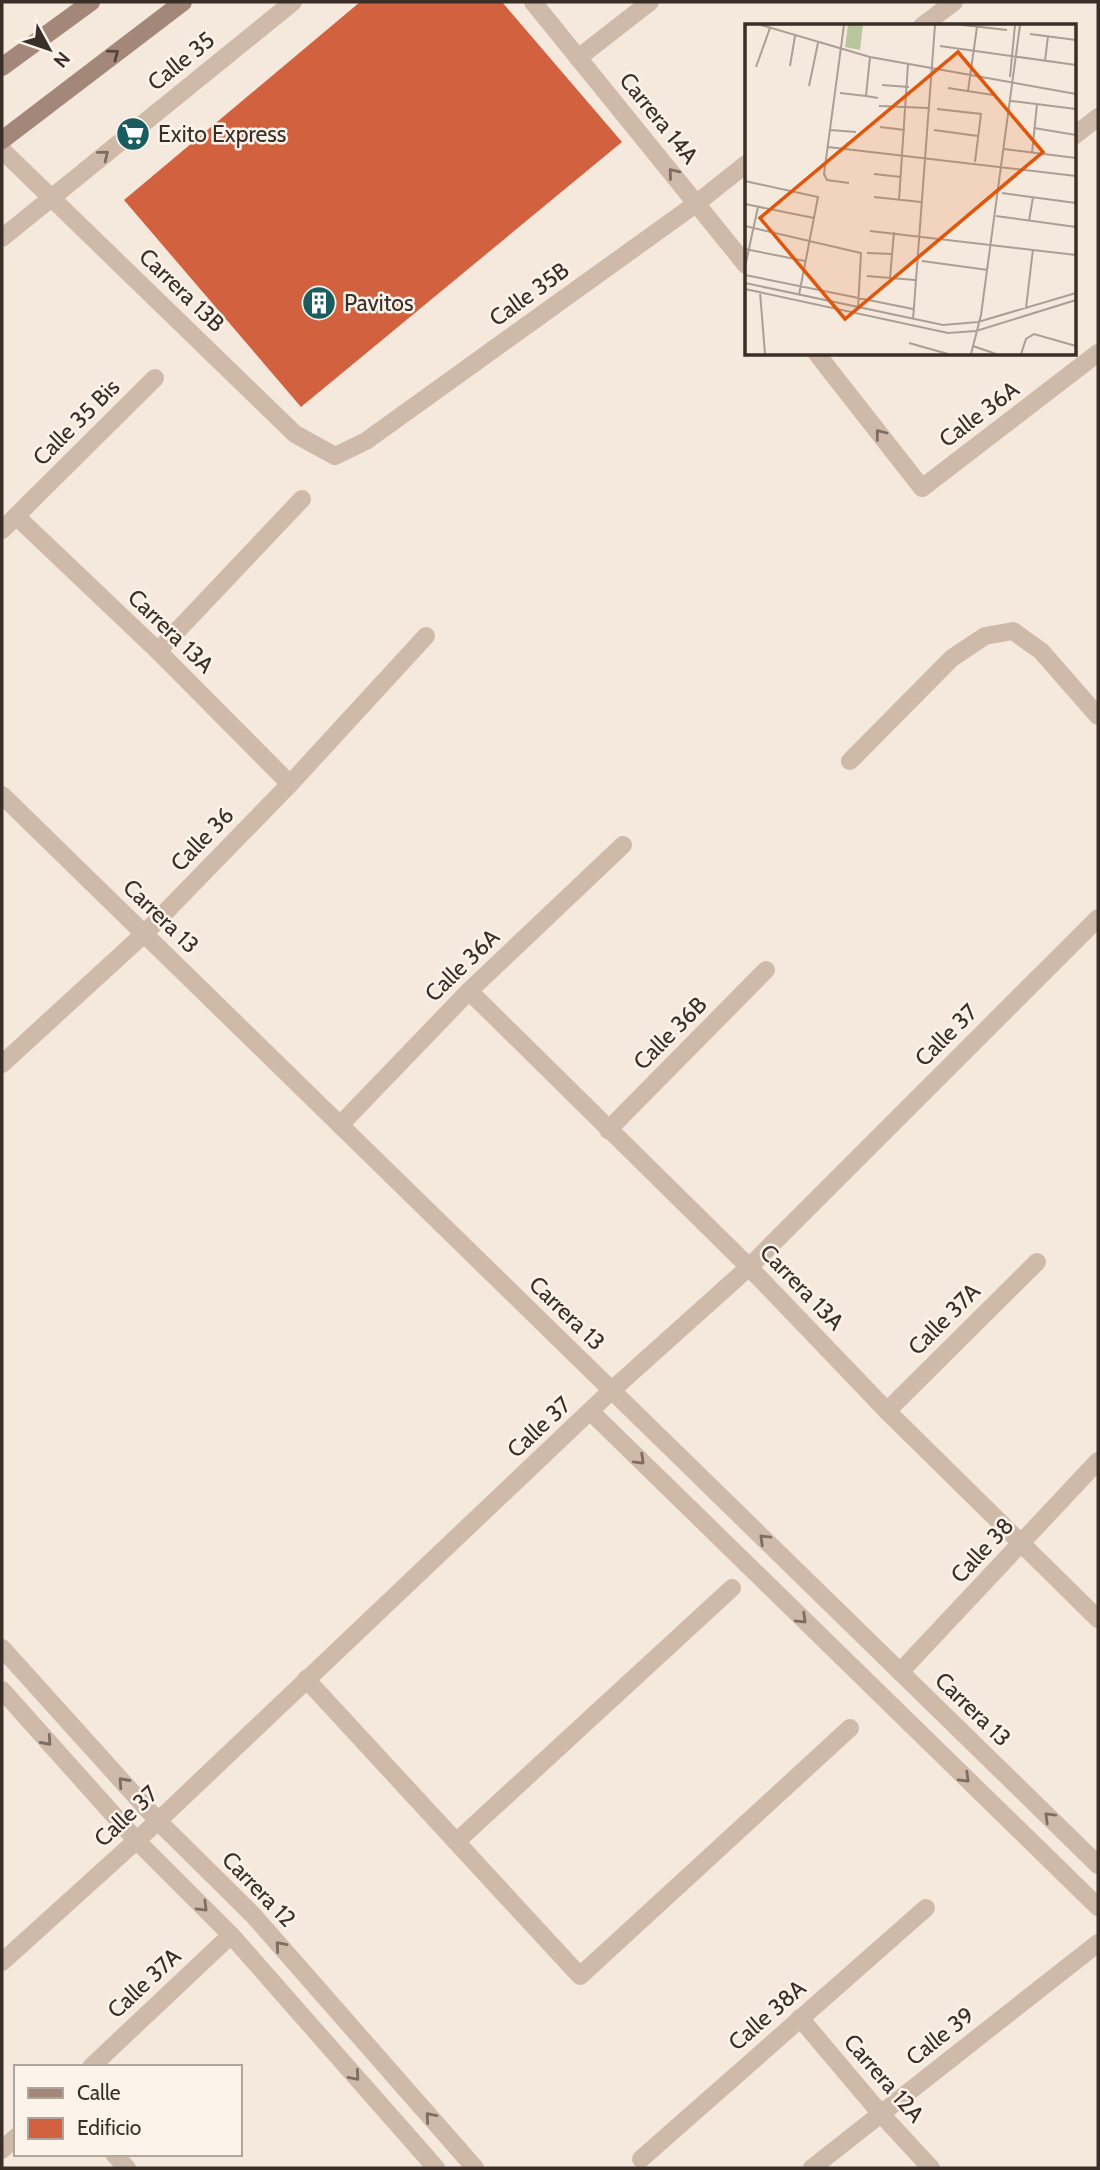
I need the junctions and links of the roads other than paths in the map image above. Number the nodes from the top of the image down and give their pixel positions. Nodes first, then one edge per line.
1 (91, 2) edge
2 (183, 2) edge
3 (293, 2) edge
4 (533, 2) edge
5 (650, 2) edge
6 (954, 2) edge
7 (925, 24) edge
8 (578, 58) junction
9 (2, 67) edge
10 (1098, 117) edge
11 (1076, 134) edge
12 (2, 140) edge
13 (2, 150) edge
14 (745, 166) edge
15 (51, 198) junction
16 (697, 203) junction
17 (2, 238) edge
18 (745, 263) edge
19 (1098, 353) edge
20 (818, 355) edge
21 (155, 378) dead end
22 (335, 456) joint
23 (302, 499) dead end
24 (16, 516) junction
25 (2, 530) edge
26 (426, 636) dead end
27 (158, 651) junction
28 (1098, 716) edge
29 (849, 761) dead end
30 (290, 784) junction
31 (2, 795) edge
32 (623, 845) dead end
33 (1098, 918) edge
34 (144, 934) junction
35 (766, 970) dead end
36 (469, 991) junction
37 (2, 1064) edge
38 (340, 1125) junction
39 (608, 1130) junction
40 (1037, 1262) dead end
41 (749, 1267) junction
42 (612, 1390) junction
43 (887, 1411) junction
44 (591, 1412) junction
45 (1098, 1461) edge
46 (1021, 1544) junction
47 (732, 1588) dead end
48 (1098, 1619) edge
49 (2, 1648) edge
50 (900, 1672) junction
51 (306, 1679) junction
52 (2, 1690) edge
53 (850, 1728) dead end
54 (158, 1821) junction
55 (136, 1840) junction
56 (456, 1842) junction
57 (1098, 1865) edge
58 (1098, 1907) edge
59 (926, 1908) dead end
60 (231, 1935) junction
61 (1098, 1943) edge
62 (2, 1962) edge
63 (800, 2018) junction
64 (93, 2065) edge
65 (881, 2114) junction
66 (641, 2159) dead end
67 (436, 2168) edge
68 (475, 2168) edge
69 (812, 2168) edge
70 (931, 2168) edge

1 - 9 main road
12 -> 2 main road
15 -> 3 street, Calle 35
4 - 8 street, Carrera 14A
5 - 8 street
6 - 7 street
16 -> 8 street, Carrera 14A
10 - 11 street
13 - 15 street, Carrera 13B
14 - 16 street, Calle 35B
15 - 17 street, Calle 35
15 - 22 street, Carrera 13B
16 - 18 street, Carrera 14A
16 - 22 street, Calle 35B
19 -> 20 street, Calle 36A
21 - 24 street, Calle 35 Bis
23 - 27 street
24 - 25 street, Calle 35 Bis
24 - 27 street, Carrera 13A
26 - 30 street, Calle 36
27 - 30 street, Carrera 13A
28 - 29 street
30 - 34 street, Calle 36
31 - 34 street, Carrera 13
32 - 36 street, Calle 36A
33 - 41 street, Calle 37
34 - 37 street, Calle 36
34 - 38 street, Carrera 13
35 - 39 street, Calle 36B
36 - 38 street, Calle 36A
36 - 39 street, Carrera 13A
38 - 42 street, Carrera 13
39 - 41 street, Carrera 13A
40 - 43 street, Calle 37A
41 - 42 street, Calle 37
41 - 43 street, Carrera 13A
42 - 44 street, Calle 37
50 -> 42 street, Carrera 13
43 - 46 street, Carrera 13A
44 - 51 street, Calle 37
44 -> 58 street
45 - 46 street, Calle 38
46 - 48 street, Carrera 13A
46 - 50 street, Calle 38
47 - 56 street
54 -> 49 street, Carrera 12
57 -> 50 street, Carrera 13
51 - 54 street, Calle 37
51 - 56 street
52 -> 55 street
53 - 56 street
54 - 55 street, Calle 37
68 -> 54 street, Carrera 12
55 -> 60 street
55 - 62 street, Calle 37
59 - 63 street, Calle 38A
60 - 64 street, Calle 37A
60 -> 67 street
61 - 65 street, Calle 39
63 - 65 street, Carrera 12A
63 - 66 street, Calle 38A
65 - 69 street, Calle 39
65 - 70 street, Carrera 12A

